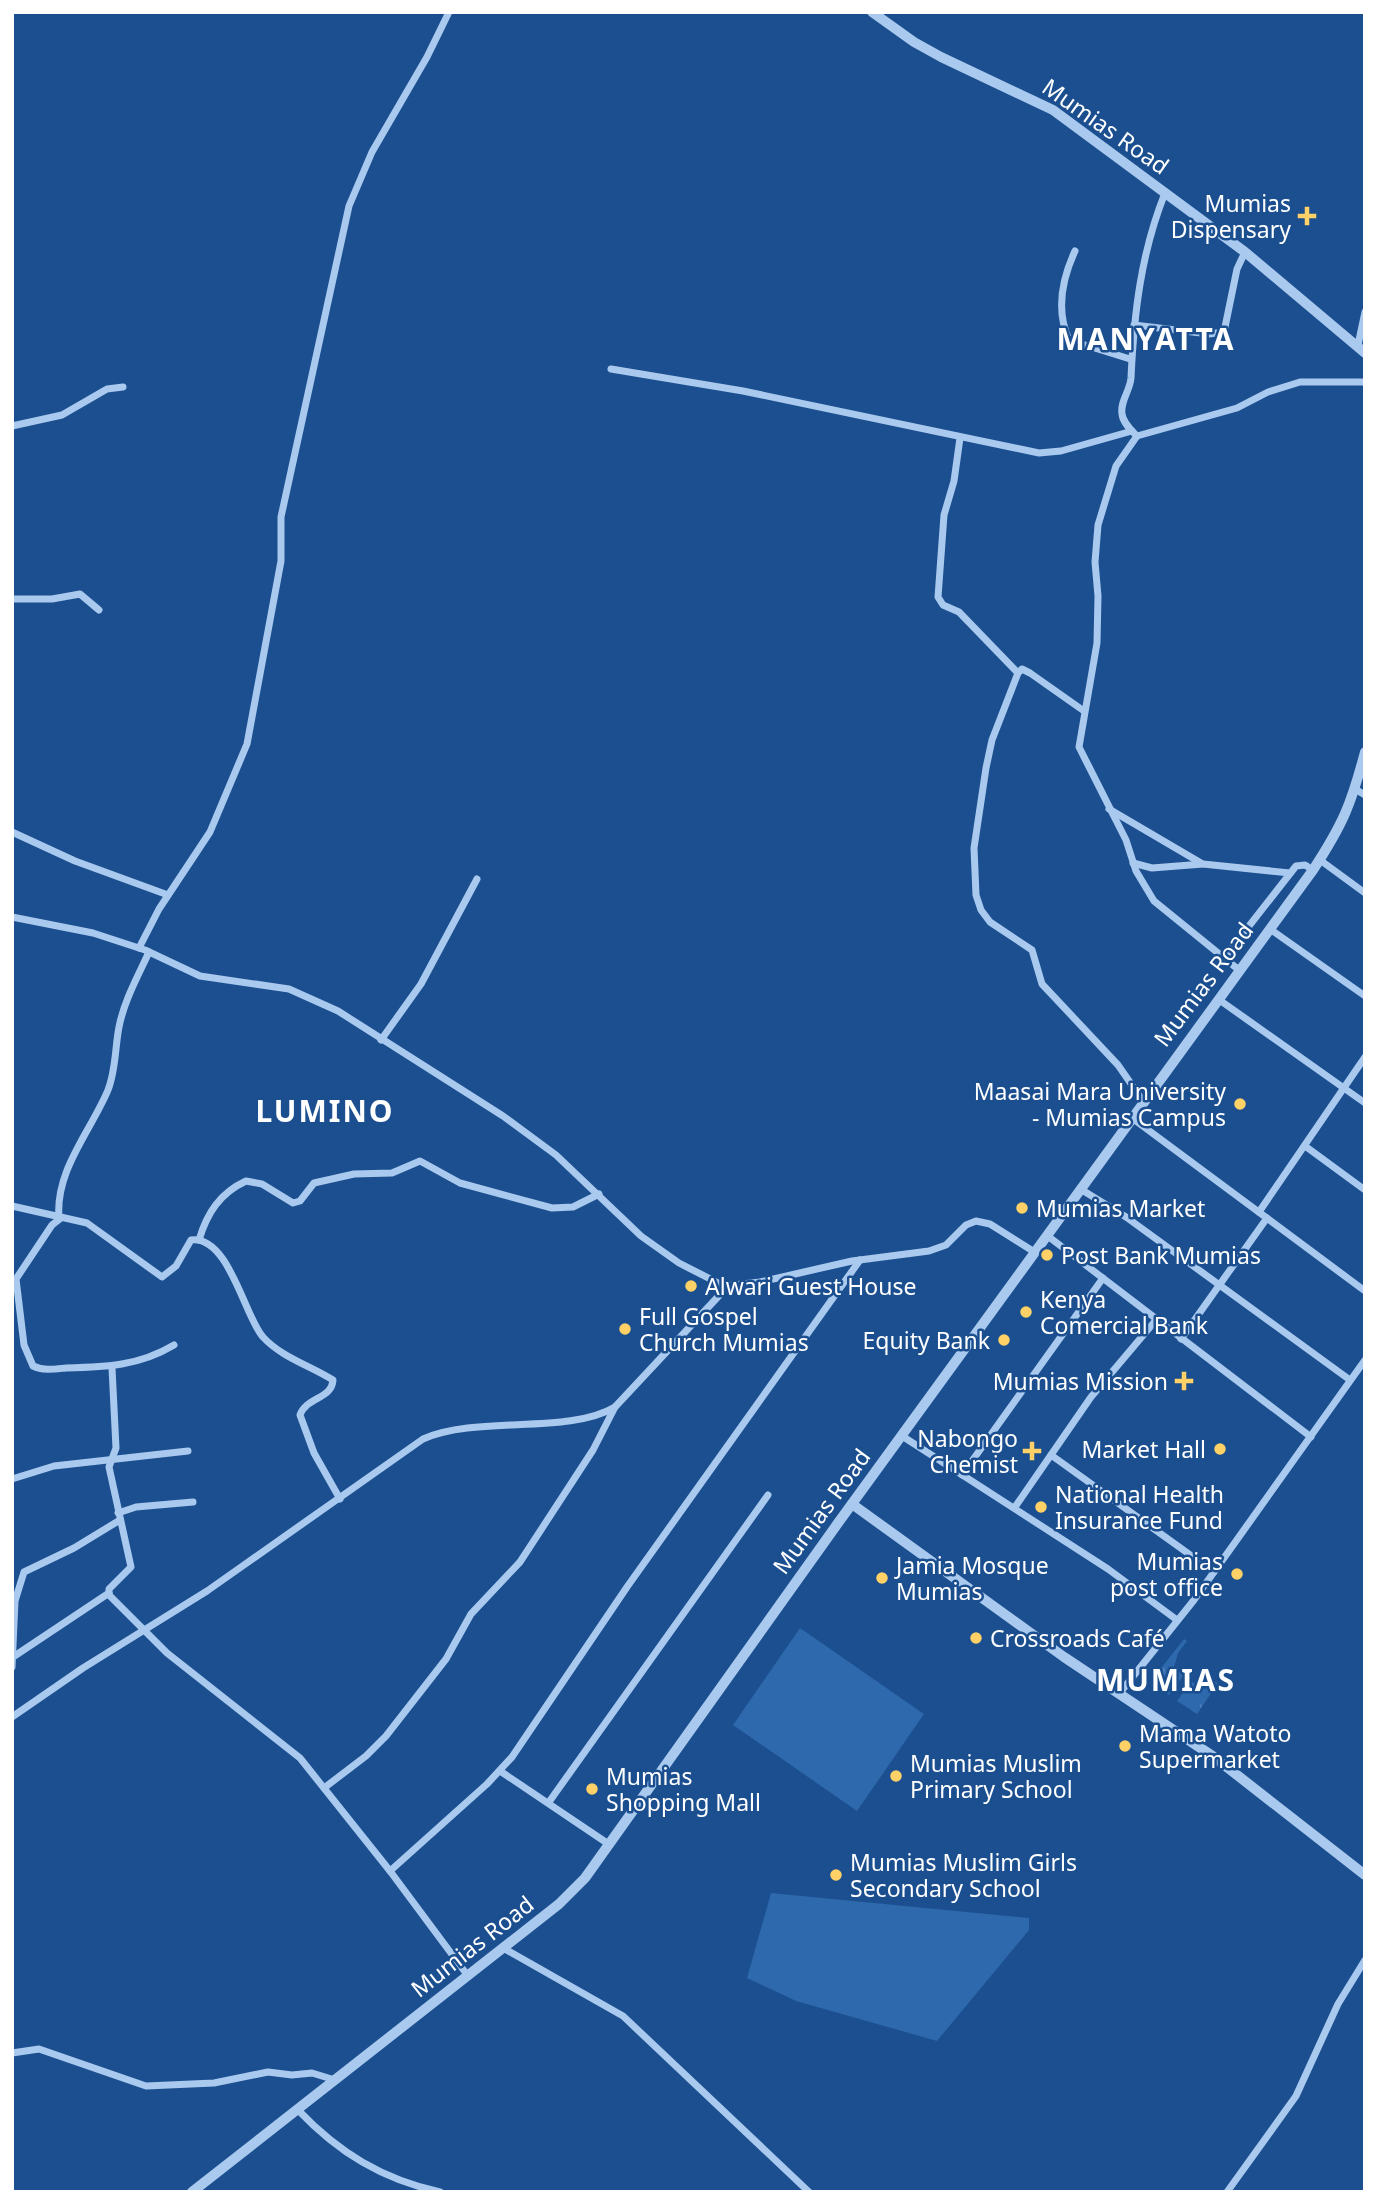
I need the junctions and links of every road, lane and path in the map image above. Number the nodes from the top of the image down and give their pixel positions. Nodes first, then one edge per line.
1 (449, 12) edge
2 (872, 12) edge
3 (1165, 192) junction
4 (1075, 251) dead end
5 (1245, 252) junction
6 (1365, 312) edge
7 (1134, 326) junction
8 (1361, 349) edge
9 (1130, 359) junction
10 (611, 369) dead end
11 (1365, 382) edge
12 (123, 387) dead end
13 (12, 426) edge
14 (1134, 433) junction
15 (960, 438) junction
16 (12, 599) edge
17 (99, 610) dead end
18 (1018, 673) junction
19 (1084, 711) junction
20 (1365, 752) edge
21 (1360, 792) edge
22 (1109, 809) junction
23 (12, 832) edge
24 (1320, 860) junction
25 (1133, 863) junction
26 (1203, 864) junction
27 (1313, 870) junction
28 (1290, 873) junction
29 (477, 879) dead end
30 (1365, 893) edge
31 (168, 895) junction
32 (12, 917) edge
33 (1270, 929) junction
34 (139, 948) junction
35 (149, 952) junction
36 (1224, 958) junction
37 (1239, 970) junction
38 (1365, 996) edge
39 (1219, 999) junction
40 (381, 1040) junction
41 (1365, 1057) edge
42 (1345, 1089) junction
43 (1143, 1101) junction
44 (1365, 1103) edge
45 (1132, 1118) junction
46 (1306, 1146) junction
47 (1082, 1190) junction
48 (1365, 1190) edge
49 (599, 1194) junction
50 (12, 1206) edge
51 (1259, 1212) junction
52 (1267, 1217) junction
53 (60, 1218) junction
54 (1049, 1237) junction
55 (199, 1240) junction
56 (1037, 1253) junction
57 (860, 1260) junction
58 (1103, 1279) junction
59 (1219, 1285) junction
60 (728, 1286) junction
61 (1365, 1291) edge
62 (1156, 1320) junction
63 (1181, 1339) junction
64 (174, 1345) dead end
65 (1365, 1360) edge
66 (113, 1368) junction
67 (1362, 1371) edge
68 (1350, 1380) junction
69 (615, 1407) junction
70 (902, 1436) junction
71 (1311, 1437) junction
72 (188, 1451) dead end
73 (1051, 1454) junction
74 (113, 1460) junction
75 (962, 1475) junction
76 (12, 1479) edge
77 (768, 1495) dead end
78 (340, 1499) junction
79 (193, 1502) dead end
80 (852, 1504) junction
81 (1015, 1507) junction
82 (120, 1517) junction
83 (1214, 1572) junction
84 (109, 1593) junction
85 (14, 1600) edge
86 (1177, 1620) junction
87 (145, 1630) junction
88 (13, 1657) edge
89 (12, 1667) edge
90 (1119, 1694) junction
91 (12, 1717) edge
92 (500, 1771) junction
93 (324, 1788) junction
94 (549, 1802) junction
95 (610, 1845) junction
96 (390, 1871) junction
97 (1365, 1875) edge
98 (503, 1948) junction
99 (1365, 1960) edge
100 (468, 1976) junction
101 (12, 2053) edge
102 (335, 2081) junction
103 (298, 2110) junction
104 (192, 2192) edge
105 (440, 2192) edge
106 (808, 2192) edge
107 (1227, 2192) edge

1 - 31 street
2 - 3 street, Mumias Road
3 - 5 street, Mumias Road
3 - 7 street
4 - 9 street
5 - 7 street
5 - 8 street, Mumias Road
6 - 8 street
7 - 9 street
9 - 14 street
10 - 15 street
11 - 14 street
12 - 13 street
14 - 15 street
14 - 19 street
15 - 18 street
16 - 17 street
18 - 19 street
18 - 43 street
19 - 22 street
20 - 21 street, Mumias Road
21 - 24 street, Mumias Road
22 - 25 street
22 - 26 street
23 - 31 street
24 - 27 street, Mumias Road
24 - 30 street
25 - 26 street
25 - 36 street
26 - 28 street
27 - 28 street
27 - 33 street, Mumias Road
28 - 36 street
29 - 40 street
31 - 34 street
32 - 34 street
33 - 37 street, Mumias Road
33 - 38 street
34 - 35 street
35 - 40 street
35 - 53 street
36 - 37 street
37 - 39 street, Mumias Road
39 - 42 street
39 - 43 street, Mumias Road
40 - 49 street
41 - 42 street
42 - 44 street
42 - 46 street
43 - 45 street, Mumias Road
45 - 47 street, Mumias Road
45 - 51 street
46 - 48 street
46 - 51 street
47 - 54 street, Mumias Road
47 - 59 street
49 - 55 street
49 - 60 street
50 - 53 street
51 - 52 street
52 - 59 street
52 - 61 street
53 - 55 street
53 - 66 street
54 - 56 street, Mumias Road
54 - 58 street
55 - 78 street
56 - 57 street
56 - 70 street, Mumias Road
57 - 60 street
57 - 92 street
58 - 62 street
58 - 75 street
59 - 63 street
59 - 68 street
60 - 69 street
62 - 63 street
62 - 73 street
63 - 71 street
64 - 66 street
65 - 67 street
66 - 74 street
67 - 68 street
68 - 71 street
69 - 78 street
69 - 93 street
70 - 75 street
70 - 80 street, Mumias Road
71 - 83 street
72 - 74 street
73 - 81 street
73 - 83 street
74 - 76 street
74 - 82 street
75 - 81 street
77 - 94 street
78 - 87 street
79 - 82 street
80 - 90 street
80 - 95 street, Mumias Road
81 - 86 street
82 - 84 street
82 - 85 street
83 - 86 street
84 - 87 street
84 - 88 street
85 - 88 street
86 - 90 street
87 - 91 street
87 - 93 street
88 - 89 street
90 - 97 street
92 - 94 street
92 - 96 street
93 - 96 street
94 - 95 street
95 - 98 street, Mumias Road
96 - 100 street
98 - 100 street, Mumias Road
98 - 106 street
99 - 107 street
100 - 102 street, Mumias Road
101 - 102 street
102 - 103 street, Mumias Road
103 - 104 street, Mumias Road
103 - 105 street

